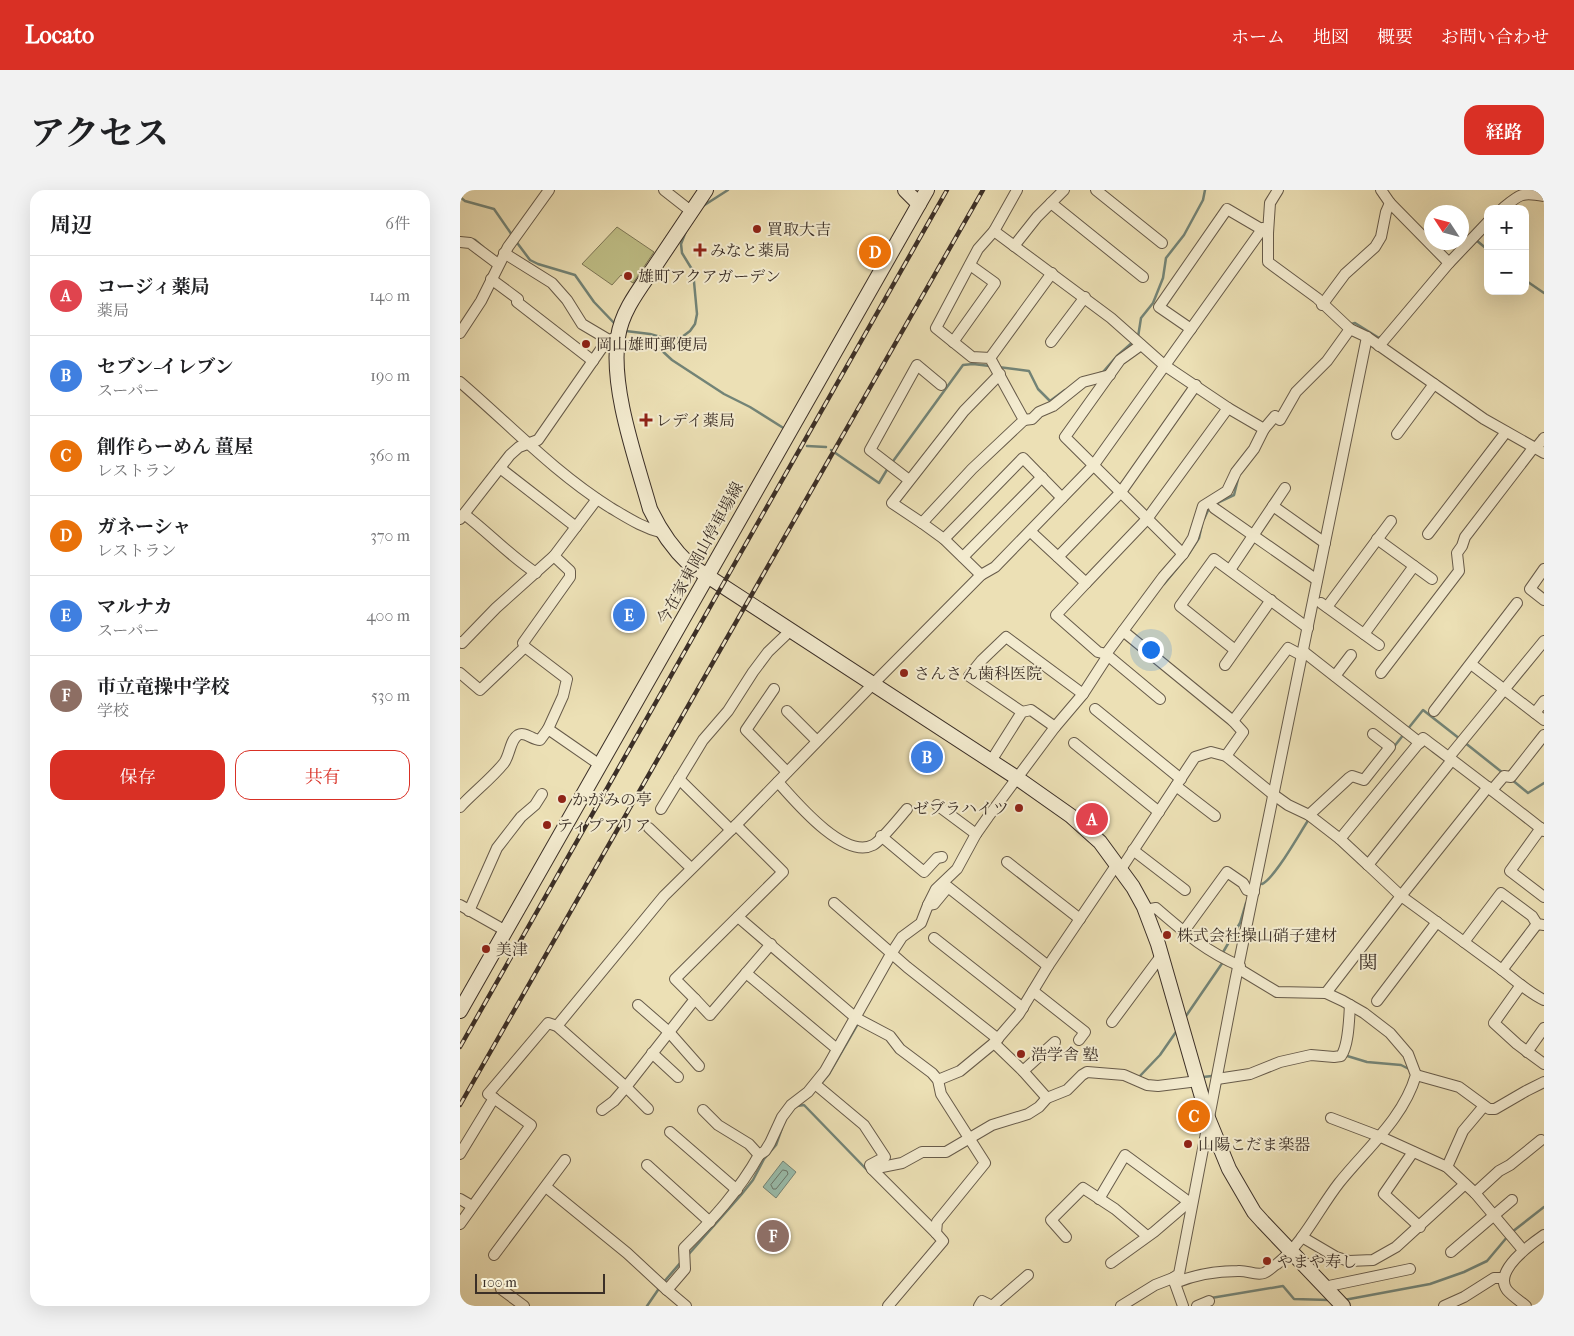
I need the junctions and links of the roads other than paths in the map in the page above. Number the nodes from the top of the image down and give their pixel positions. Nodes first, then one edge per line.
1 (549, 190) edge
2 (664, 190) edge
3 (706, 190) edge
4 (905, 190) edge
5 (927, 190) edge
6 (1017, 190) edge
7 (1064, 190) edge
8 (1096, 190) edge
9 (1278, 190) edge
10 (1381, 190) edge
11 (1530, 192) edge
12 (1544, 197) edge
13 (1050, 203) junction
14 (1390, 203) junction
15 (919, 204) junction
16 (1507, 205) edge
17 (692, 212) junction
18 (1484, 226) edge
19 (994, 230) junction
20 (1265, 230) junction
21 (460, 242) edge
22 (1162, 243) dead end
23 (1014, 246) junction
24 (504, 253) junction
25 (1447, 261) junction
26 (498, 264) junction
27 (970, 265) junction
28 (1052, 273) junction
29 (1143, 277) dead end
30 (491, 279) junction
31 (1085, 297) junction
32 (1322, 304) junction
33 (1190, 328) junction
34 (1348, 328) junction
35 (460, 333) edge
36 (1367, 337) junction
37 (614, 338) junction
38 (953, 342) junction
39 (1051, 342) dead end
40 (1137, 342) junction
41 (1379, 346) junction
42 (593, 361) junction
43 (1164, 365) junction
44 (995, 366) junction
45 (1110, 375) junction
46 (460, 382) edge
47 (1434, 384) junction
48 (941, 385) dead end
49 (1196, 385) junction
50 (1228, 408) junction
51 (1024, 420) junction
52 (1266, 428) junction
53 (1506, 432) junction
54 (1397, 434) dead end
55 (1544, 438) edge
56 (527, 444) junction
57 (1538, 449) edge
58 (1093, 466) junction
59 (500, 468) junction
60 (1042, 477) junction
61 (908, 480) junction
62 (1285, 488) dead end
63 (1121, 492) junction
64 (1062, 498) junction
65 (597, 499) junction
66 (1273, 506) junction
67 (1214, 508) dead end
68 (462, 516) edge
69 (1147, 519) junction
70 (1391, 521) dead end
71 (922, 523) junction
72 (576, 527) junction
73 (1031, 532) junction
74 (663, 533) junction
75 (1428, 534) dead end
76 (1253, 536) junction
77 (944, 539) junction
78 (1377, 539) junction
79 (1325, 543) junction
80 (1183, 554) junction
81 (554, 556) junction
82 (963, 557) junction
83 (1058, 557) junction
84 (1414, 566) junction
85 (1544, 569) edge
86 (1230, 570) junction
87 (536, 573) junction
88 (981, 575) junction
89 (707, 576) junction
90 (1432, 579) dead end
91 (1317, 580) junction
92 (1086, 583) junction
93 (1314, 598) junction
94 (1271, 600) junction
95 (1544, 600) edge
96 (1517, 603) dead end
97 (1327, 607) junction
98 (1308, 628) junction
99 (791, 630) junction
100 (1126, 633) junction
101 (1364, 634) junction
102 (1544, 641) edge
103 (460, 642) edge
104 (1379, 644) dead end
105 (525, 647) junction
106 (1235, 650) junction
107 (1304, 654) junction
108 (1352, 655) dead end
109 (1109, 656) junction
110 (1225, 664) dead end
111 (1471, 664) junction
112 (460, 673) edge
113 (1381, 673) dead end
114 (1335, 676) junction
115 (873, 684) junction
116 (774, 689) dead end
117 (1504, 690) junction
118 (1083, 694) junction
119 (1160, 699) dead end
120 (1544, 701) edge
121 (1095, 710) dead end
122 (787, 711) dead end
123 (1434, 711) dead end
124 (1022, 712) junction
125 (1535, 713) junction
126 (1544, 720) edge
127 (1233, 721) junction
128 (1055, 728) junction
129 (548, 729) junction
130 (1373, 734) dead end
131 (1544, 735) edge
132 (817, 741) junction
133 (1074, 743) dead end
134 (1420, 743) junction
135 (1226, 756) junction
136 (1450, 759) junction
137 (991, 761) junction
138 (600, 766) junction
139 (787, 772) junction
140 (1017, 778) junction
141 (679, 779) junction
142 (778, 782) junction
143 (1178, 782) junction
144 (1490, 789) junction
145 (542, 794) dead end
146 (1274, 796) junction
147 (937, 805) dead end
148 (460, 807) edge
149 (660, 808) dead end
150 (907, 808) dead end
151 (1159, 812) junction
152 (1215, 816) dead end
153 (1310, 816) junction
154 (649, 828) dead end
155 (734, 828) junction
156 (1542, 830) edge
157 (976, 834) junction
158 (882, 836) junction
159 (1340, 839) junction
160 (1133, 850) junction
161 (942, 857) dead end
162 (1007, 862) dead end
163 (1368, 865) junction
164 (1119, 867) junction
165 (692, 868) junction
166 (1185, 890) dead end
167 (1254, 892) junction
168 (1401, 896) junction
169 (1544, 897) edge
170 (834, 903) dead end
171 (930, 905) junction
172 (464, 908) edge
173 (1145, 910) junction
174 (738, 917) junction
175 (1080, 919) junction
176 (1437, 922) junction
177 (1540, 925) edge
178 (506, 931) junction
179 (1184, 931) junction
180 (934, 938) dead end
181 (1464, 942) junction
182 (771, 944) junction
183 (893, 955) junction
184 (1161, 956) junction
185 (1048, 966) junction
186 (1239, 967) junction
187 (1502, 970) junction
188 (746, 973) junction
189 (1521, 985) junction
190 (1032, 991) junction
191 (1326, 993) junction
192 (1542, 996) edge
193 (695, 999) junction
194 (1377, 1001) dead end
195 (638, 1005) dead end
196 (1350, 1005) junction
197 (1023, 1008) junction
198 (460, 1011) edge
199 (858, 1019) junction
200 (1112, 1022) dead end
201 (557, 1026) junction
202 (1544, 1028) edge
203 (668, 1032) junction
204 (1079, 1040) dead end
205 (996, 1041) junction
206 (1055, 1042) dead end
207 (838, 1049) junction
208 (1527, 1052) junction
209 (652, 1053) junction
210 (1544, 1064) edge
211 (699, 1066) dead end
212 (1023, 1071) junction
213 (1416, 1074) junction
214 (678, 1077) dead end
215 (1217, 1079) junction
216 (938, 1080) junction
217 (1198, 1081) junction
218 (1544, 1082) edge
219 (817, 1086) junction
220 (626, 1087) junction
221 (494, 1098) junction
222 (1047, 1098) junction
223 (1484, 1106) junction
224 (648, 1108) dead end
225 (602, 1110) dead end
226 (703, 1110) dead end
227 (1208, 1118) junction
228 (1331, 1118) dead end
229 (670, 1132) dead end
230 (969, 1137) junction
231 (1380, 1137) junction
232 (1541, 1140) dead end
233 (1412, 1152) junction
234 (460, 1154) edge
235 (759, 1155) junction
236 (565, 1160) dead end
237 (647, 1165) dead end
238 (1446, 1167) junction
239 (872, 1169) junction
240 (1465, 1184) junction
241 (546, 1187) junction
242 (737, 1190) junction
243 (1475, 1193) junction
244 (460, 1199) edge
245 (1099, 1199) junction
246 (1512, 1200) dead end
247 (1191, 1202) junction
248 (472, 1206) junction
249 (1494, 1216) junction
250 (710, 1222) junction
251 (460, 1224) edge
252 (1420, 1226) junction
253 (936, 1233) junction
254 (1544, 1235) edge
255 (1147, 1236) junction
256 (1066, 1237) dead end
257 (1302, 1237) junction
258 (1523, 1250) junction
259 (1291, 1252) junction
260 (1451, 1252) dead end
261 (494, 1255) dead end
262 (1111, 1263) dead end
263 (1410, 1268) dead end
264 (1028, 1275) dead end
265 (1504, 1278) junction
266 (1174, 1281) junction
267 (663, 1286) junction
268 (501, 1289) dead end
269 (1335, 1298) edge
270 (1209, 1302) dead end
271 (894, 1304) edge
272 (524, 1306) edge
273 (686, 1306) edge
274 (979, 1306) edge
275 (1121, 1306) edge
276 (1184, 1306) edge
277 (1196, 1306) edge
278 (1444, 1306) edge
279 (1526, 1306) edge

1 - 24 street
2 - 17 street
3 - 17 street
4 - 15 street
5 - 15 street, 今在家東岡山停車場線
6 - 19 street
7 - 13 street
8 - 22 street
9 - 20 street
10 - 14 street
11 - 12 street
11 - 16 street
13 - 23 street
13 - 29 street
14 - 25 street
14 - 32 street
15 - 89 street, 今在家東岡山停車場線
17 - 37 street
18 - 25 street
19 - 23 street
19 - 27 street
20 - 32 street
20 - 33 street
20 - 33 street
21 - 26 street
23 - 28 street
24 - 26 street
24 - 37 street
25 - 41 street
26 - 30 street
27 - 38 street
27 - 38 street
28 - 31 street
28 - 44 street
30 - 35 street
30 - 42 street
31 - 39 street
31 - 40 street
32 - 34 street
33 - 43 street
34 - 36 street
34 - 52 street
36 - 41 street
36 - 79 street
37 - 42 street
37 - 74 street
38 - 44 street
40 - 43 street
40 - 45 street
41 - 47 street
42 - 56 street
43 - 49 street
43 - 58 street
44 - 51 street
44 - 61 street
45 - 51 street
45 - 58 street
46 - 56 street
47 - 53 street
47 - 54 street
48 - 61 street
49 - 50 street
49 - 63 street
50 - 52 street
50 - 69 street
51 - 71 street
52 - 80 street
53 - 57 street
53 - 75 street
55 - 57 street
56 - 59 street
56 - 65 street
57 - 113 street
58 - 63 street
58 - 64 street
59 - 68 street
59 - 72 street
60 - 64 street
60 - 77 street
60 - 82 street
61 - 71 street
62 - 66 street
63 - 69 street
63 - 83 street
64 - 73 street
65 - 72 street
65 - 74 street
66 - 76 street
66 - 79 street
67 - 76 street
68 - 87 street
69 - 80 street
69 - 92 street
70 - 78 street
71 - 77 street
72 - 81 street
73 - 83 street
73 - 88 street
74 - 89 street
76 - 86 street
76 - 91 street
77 - 82 street
78 - 84 street
78 - 97 street
79 - 91 street
80 - 100 street
81 - 87 street
81 - 105 street
82 - 88 street
83 - 92 street
84 - 90 street
84 - 101 street
85 - 95 street
86 - 94 street
86 - 106 street
87 - 103 street
88 - 115 street
89 - 99 street
89 - 138 street, 今在家東岡山停車場線
91 - 93 street
92 - 109 street
93 - 97 street
93 - 98 street
94 - 98 street
94 - 106 street
96 - 111 street
97 - 101 street
98 - 107 street
99 - 115 street
99 - 141 street
100 - 109 street
100 - 127 street
101 - 104 street
102 - 117 street
105 - 112 street
105 - 129 street
106 - 110 street
107 - 114 street
107 - 127 street
107 - 146 street
108 - 114 street
109 - 118 street
109 - 119 street
111 - 117 street
111 - 123 street
114 - 134 street
115 - 132 street
115 - 137 street
116 - 139 street
117 - 125 street
117 - 136 street
118 - 124 street
118 - 128 street
120 - 125 street
121 - 143 street
122 - 132 street
124 - 128 street
124 - 137 street
125 - 126 street
127 - 135 street
128 - 140 street
129 - 138 street
129 - 148 street
130 - 153 street
131 - 144 street
132 - 139 street
133 - 151 street
134 - 136 street
134 - 159 street
135 - 143 street
135 - 146 street
136 - 144 street
136 - 163 street
137 - 140 street
138 - 178 street, 今在家東岡山停車場線
139 - 142 street
140 - 157 street
140 - 164 street
141 - 149 street
141 - 155 street
142 - 155 street
142 - 158 street
143 - 151 street
143 - 152 street
144 - 156 street
144 - 168 street
145 - 172 street
146 - 153 street
146 - 167 street
147 - 157 street
150 - 158 street
151 - 160 street
153 - 159 street
154 - 165 street
155 - 165 street
155 - 174 street
156 - 169 street
157 - 171 street
158 - 161 street
159 - 163 street
160 - 164 street
160 - 166 street
162 - 175 street
163 - 168 street
164 - 173 street
164 - 175 street
165 - 201 street
167 - 179 street
167 - 186 street
168 - 176 street
168 - 191 street
170 - 183 street
171 - 183 street
171 - 185 street
172 - 178 street
173 - 179 street
173 - 184 street
174 - 182 street
174 - 193 street
175 - 185 street
176 - 181 street
176 - 194 street
177 - 181 street
177 - 187 street
178 - 198 street, 今在家東岡山停車場線
179 - 186 street
180 - 197 street
181 - 187 street
182 - 188 street
182 - 199 street
183 - 199 street
183 - 205 street
184 - 200 street
184 - 217 street
185 - 190 street
186 - 191 street
186 - 215 street
187 - 189 street
188 - 193 street
188 - 207 street
189 - 192 street
189 - 208 street
190 - 197 street
190 - 204 street
191 - 196 street
193 - 203 street
195 - 203 street
196 - 213 street
196 - 215 street
197 - 205 street
199 - 207 street
199 - 216 street
201 - 220 street
201 - 221 street
202 - 208 street
203 - 209 street
203 - 211 street
205 - 212 street
205 - 216 street
206 - 212 street
207 - 219 street
208 - 210 street
209 - 214 street
209 - 220 street
212 - 222 street
213 - 223 street
213 - 231 street
215 - 227 street
216 - 230 street
217 - 222 street
217 - 227 street
218 - 223 street
219 - 235 street
219 - 239 street
220 - 224 street
220 - 225 street
221 - 234 street
221 - 248 street
222 - 230 street
223 - 238 street
226 - 235 street
227 - 247 street
227 - 259 street
228 - 231 street
229 - 242 street
230 - 239 street
230 - 253 street
231 - 233 street
231 - 257 street
232 - 243 street
233 - 238 street
233 - 252 street
235 - 242 street
236 - 241 street
237 - 250 street
238 - 240 street
239 - 253 street
240 - 243 street
240 - 252 street
241 - 261 street
241 - 267 street
242 - 250 street
243 - 249 street
244 - 248 street
245 - 247 street
245 - 255 street
245 - 256 street
246 - 249 street
247 - 255 street
247 - 266 street
248 - 251 street
249 - 258 street
249 - 260 street
250 - 267 street
252 - 257 street
253 - 271 street
254 - 258 street
255 - 262 street
257 - 259 street
258 - 265 street
259 - 266 street
259 - 269 street
263 - 269 street
264 - 274 street
265 - 278 street
265 - 279 street
266 - 275 street
266 - 276 street
267 - 273 street
268 - 272 street
270 - 277 street

